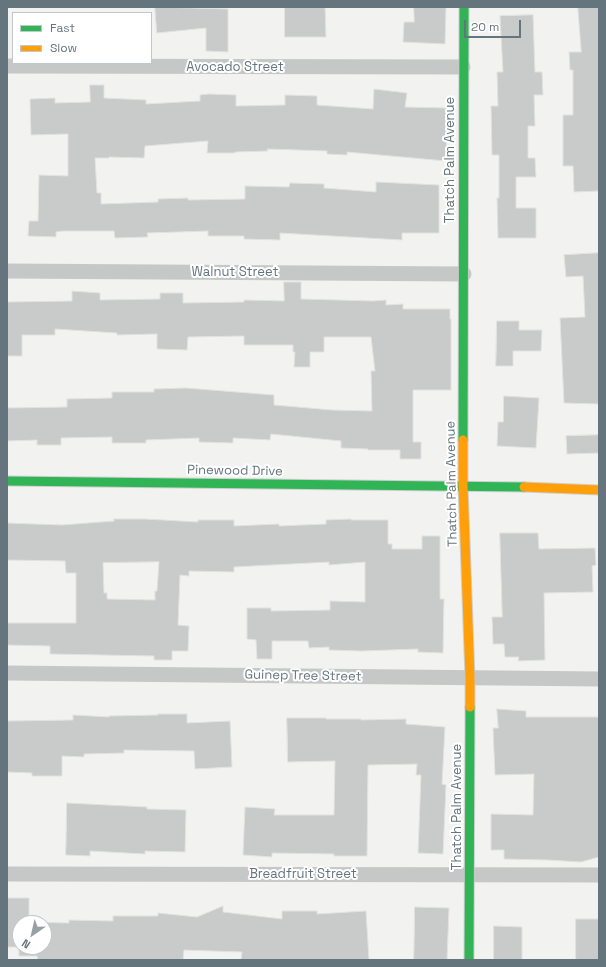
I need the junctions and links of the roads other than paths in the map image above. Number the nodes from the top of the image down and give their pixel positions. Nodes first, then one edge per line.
1 (464, 7) edge
2 (7, 66) edge
3 (463, 67) junction
4 (7, 271) edge
5 (464, 274) junction
6 (7, 481) edge
7 (463, 486) junction
8 (599, 490) edge
9 (7, 673) edge
10 (470, 678) junction
11 (599, 679) edge
12 (7, 874) edge
13 (469, 874) junction
14 (599, 875) edge
15 (469, 960) edge

1 - 3 street, Thatch Palm Avenue
2 - 3 street, Avocado Street
3 - 5 street, Thatch Palm Avenue
4 - 5 street, Walnut Street
5 - 7 street, Thatch Palm Avenue
6 - 7 street, Pinewood Drive
7 - 8 street, Pinewood Drive
7 - 10 street, Thatch Palm Avenue
9 - 10 street, Guinep Tree Street
10 - 11 street, Guinep Tree Street
10 - 13 street, Thatch Palm Avenue
12 - 13 street, Breadfruit Street
13 - 14 street, Breadfruit Street
13 - 15 street, Thatch Palm Avenue

